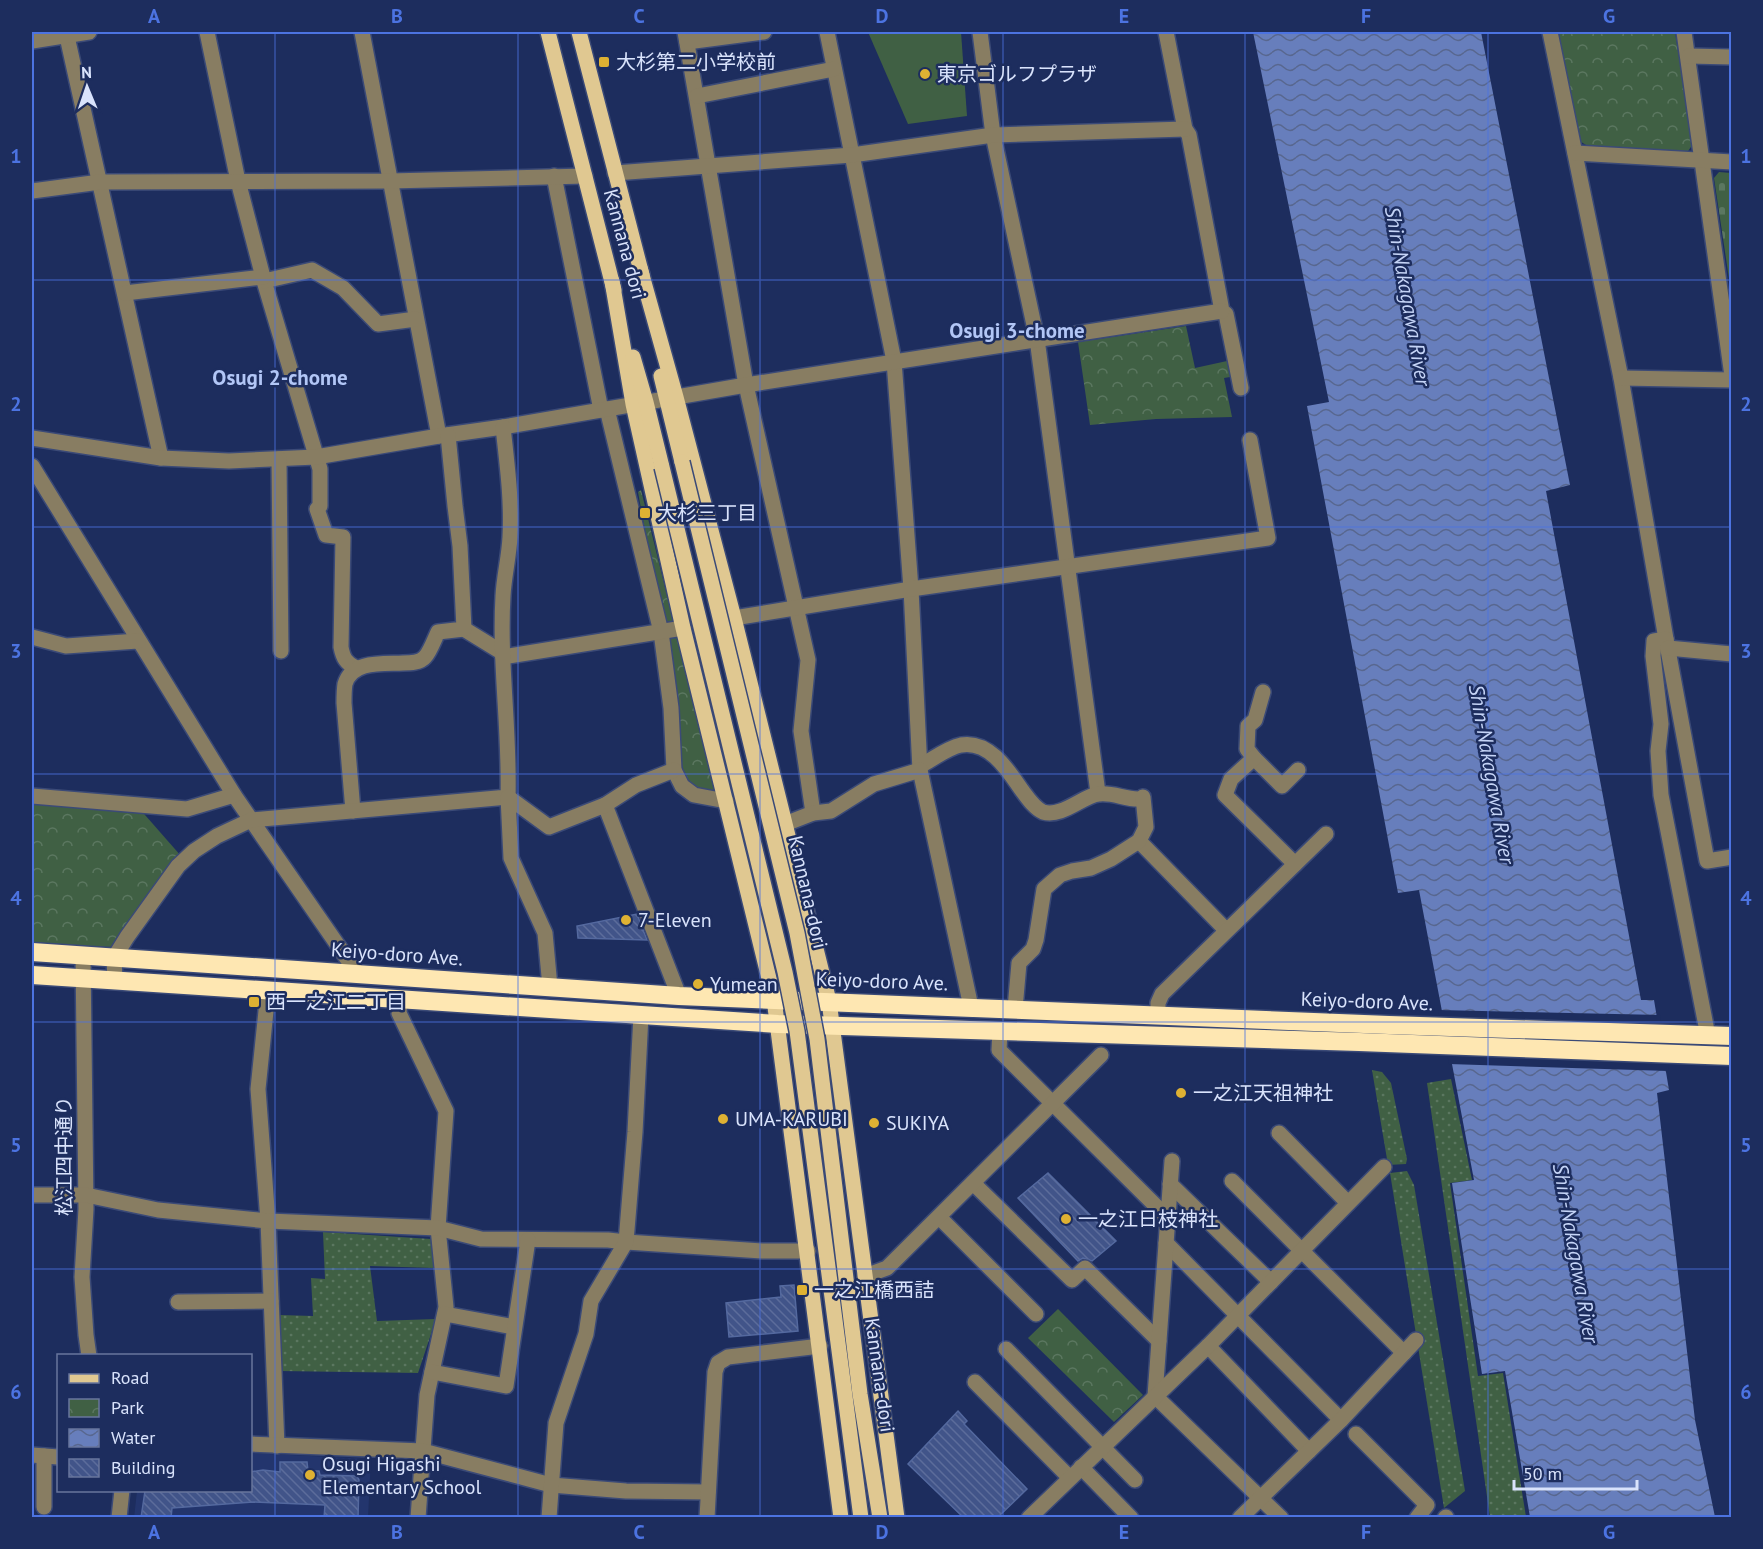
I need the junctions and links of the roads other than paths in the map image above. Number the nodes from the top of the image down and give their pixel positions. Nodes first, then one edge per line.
1 (89, 32) edge
2 (207, 32) edge
3 (362, 32) edge
4 (548, 32) edge
5 (579, 32) edge
6 (764, 32) edge
7 (827, 32) edge
8 (980, 32) edge
9 (1166, 32) edge
10 (1550, 32) edge
11 (1684, 32) edge
12 (66, 33) edge
13 (686, 37) edge
14 (32, 41) edge
15 (1689, 56) junction
16 (1731, 57) edge
17 (834, 69) junction
18 (697, 96) junction
19 (1185, 129) junction
20 (993, 135) junction
21 (1575, 153) junction
22 (852, 155) junction
23 (1702, 160) junction
24 (1731, 162) edge
25 (709, 165) junction
26 (615, 173) junction
27 (554, 176) junction
28 (585, 176) junction
29 (238, 181) junction
30 (390, 181) junction
31 (100, 182) junction
32 (32, 191) edge
33 (263, 279) junction
34 (125, 293) junction
35 (1222, 311) junction
36 (416, 319) junction
37 (1037, 339) junction
38 (894, 361) junction
39 (1731, 376) edge
40 (1621, 378) junction
41 (1731, 380) edge
42 (746, 385) junction
43 (1241, 388) dead end
44 (671, 398) junction
45 (640, 403) junction
46 (604, 409) junction
47 (503, 427) junction
48 (444, 436) junction
49 (32, 438) edge
50 (1250, 440) dead end
51 (316, 457) junction
52 (161, 458) junction
53 (279, 459) junction
54 (32, 466) edge
55 (1068, 567) junction
56 (910, 589) junction
57 (795, 607) junction
58 (734, 618) junction
59 (684, 628) junction
60 (464, 630) junction
61 (661, 632) junction
62 (32, 637) edge
63 (138, 641) junction
64 (1667, 643) junction
65 (281, 651) dead end
66 (1731, 654) edge
67 (503, 655) junction
68 (356, 668) junction
69 (1263, 692) dead end
70 (1254, 758) junction
71 (920, 768) junction
72 (674, 770) junction
73 (1299, 770) dead end
74 (1098, 794) junction
75 (234, 795) junction
76 (32, 796) edge
77 (508, 797) junction
78 (726, 801) junction
79 (605, 805) junction
80 (354, 811) junction
81 (813, 813) junction
82 (251, 820) junction
83 (785, 825) junction
84 (1326, 834) dead end
85 (1139, 841) junction
86 (1731, 857) edge
87 (1295, 864) junction
88 (1226, 930) junction
89 (32, 952) edge
90 (83, 956) junction
91 (114, 958) junction
92 (357, 974) junction
93 (32, 975) edge
94 (83, 979) junction
95 (115, 981) junction
96 (550, 987) junction
97 (266, 991) junction
98 (679, 996) junction
99 (400, 999) junction
100 (774, 999) junction
101 (829, 1001) junction
102 (971, 1007) junction
103 (1015, 1009) junction
104 (641, 1015) junction
105 (1158, 1015) junction
106 (778, 1024) junction
107 (832, 1026) junction
108 (1000, 1031) junction
109 (1391, 1034) junction
110 (1703, 1035) junction
111 (1731, 1036) edge
112 (1101, 1055) dead end
113 (1731, 1056) edge
114 (1053, 1104) junction
115 (1279, 1133) dead end
116 (1172, 1161) dead end
117 (1384, 1167) dead end
118 (1232, 1182) dead end
119 (973, 1183) junction
120 (1170, 1184) junction
121 (86, 1195) junction
122 (32, 1196) edge
123 (1348, 1203) junction
124 (939, 1217) junction
125 (1167, 1217) junction
126 (268, 1221) junction
127 (438, 1228) junction
128 (528, 1240) junction
129 (626, 1242) junction
130 (1166, 1243) junction
131 (808, 1251) junction
132 (1301, 1251) junction
133 (865, 1276) junction
134 (1271, 1282) junction
135 (271, 1301) junction
136 (178, 1302) dead end
137 (445, 1314) junction
138 (1036, 1314) dead end
139 (1238, 1315) junction
140 (514, 1327) junction
141 (1416, 1340) dead end
142 (1159, 1341) junction
143 (820, 1346) junction
144 (1208, 1346) junction
145 (1006, 1349) dead end
146 (1404, 1353) junction
147 (89, 1354) edge
148 (432, 1372) junction
149 (975, 1382) dead end
150 (1155, 1396) junction
151 (1341, 1420) junction
152 (1356, 1434) dead end
153 (252, 1444) edge
154 (277, 1446) junction
155 (1102, 1446) junction
156 (423, 1450) junction
157 (1309, 1451) junction
158 (45, 1456) edge
159 (1076, 1472) junction
160 (1135, 1480) dead end
161 (551, 1485) junction
162 (122, 1492) edge
163 (1260, 1497) junction
164 (708, 1505) edge
165 (44, 1507) dead end
166 (119, 1518) edge
167 (418, 1518) edge
168 (549, 1518) edge
169 (719, 1518) edge
170 (841, 1518) edge
171 (861, 1518) edge
172 (880, 1518) edge
173 (897, 1518) edge
174 (1029, 1518) edge
175 (1131, 1518) edge
176 (1239, 1518) edge
177 (1281, 1518) edge
178 (1417, 1518) edge

1 - 12 street
2 - 29 street
3 - 30 street
4 - 28 main road, Kannana dori
5 - 26 main road, Kannana dori
6 - 13 street
7 - 17 street
8 - 20 street
9 - 19 street
10 - 21 street
11 - 15 street
12 - 14 street
12 - 31 street
13 - 18 street
15 - 16 street
15 - 23 street
17 - 18 street
17 - 22 street
18 - 25 street
19 - 20 street
19 - 35 street
20 - 22 street
20 - 37 street
21 - 23 street
21 - 40 street
22 - 25 street
22 - 38 street
23 - 24 street
23 - 39 street
25 - 26 street
25 - 42 street
26 - 44 main road, Kannana dori
27 - 28 street
27 - 30 street
27 - 46 street
28 - 45 main road, Kannana dori
29 - 30 street
29 - 31 street
29 - 33 street
30 - 36 street
31 - 32 street
31 - 34 street
33 - 34 street
33 - 36 street
33 - 51 street
34 - 52 street
35 - 37 street
35 - 43 street
36 - 48 street
37 - 38 street
37 - 55 street
38 - 42 street
38 - 56 street
40 - 41 street
40 - 64 street
42 - 44 street
42 - 57 street
44 - 45 street
44 - 58 main road
44 - 172 main road, Kannana-dori, bridge
45 - 46 street
45 - 59 main road
45 - 171 main road, Kannana-dori, bridge
46 - 47 street
46 - 61 street
47 - 48 street
47 - 67 street
48 - 51 street
48 - 60 street
49 - 52 street
50 - 55 street
51 - 53 street
51 - 68 street
52 - 53 street
53 - 65 street
54 - 63 street
55 - 56 street
55 - 74 street
56 - 57 street
56 - 71 street
57 - 58 street
57 - 81 street
58 - 83 main road
59 - 61 street
59 - 78 main road
60 - 67 street
60 - 68 street
61 - 67 street
61 - 72 street
62 - 63 street
63 - 75 street
64 - 66 street
64 - 86 street
64 - 110 street
67 - 77 street
68 - 80 street
69 - 70 street
70 - 73 street
70 - 87 street
71 - 74 street
71 - 81 street
71 - 102 street
72 - 78 street
72 - 79 street
74 - 85 street
75 - 76 street
75 - 82 street
77 - 79 street
77 - 80 street
77 - 96 street
78 - 100 main road
79 - 98 street
80 - 82 street
81 - 83 street
82 - 91 street
82 - 92 street
83 - 101 main road
84 - 87 street
85 - 88 street
85 - 103 street
87 - 88 street
88 - 105 street
89 - 90 highway, Keiyo-doro Ave.
90 - 91 highway, Keiyo-doro Ave.
90 - 94 street, 松江四中通り
91 - 92 highway, Keiyo-doro Ave.
91 - 95 street
92 - 96 highway, Keiyo-doro Ave.
93 - 94 highway, Keiyo-doro Ave.
94 - 95 highway, Keiyo-doro Ave.
94 - 121 street, 松江四中通り
95 - 97 highway, Keiyo-doro Ave.
96 - 98 highway, Keiyo-doro Ave.
97 - 99 highway, Keiyo-doro Ave.
97 - 126 street
98 - 100 highway, Keiyo-doro Ave.
99 - 104 highway, Keiyo-doro Ave.
99 - 127 street
100 - 101 highway, Keiyo-doro Ave.
100 - 106 main road
101 - 102 highway, Keiyo-doro Ave.
101 - 107 main road
102 - 103 highway, Keiyo-doro Ave.
103 - 105 highway, Keiyo-doro Ave.
104 - 106 highway, Keiyo-doro Ave.
104 - 129 street
105 - 109 highway, Keiyo-doro Ave.
106 - 107 highway, Keiyo-doro Ave.
106 - 131 main road
107 - 108 highway, Keiyo-doro Ave.
107 - 133 main road
108 - 109 highway, Keiyo-doro Ave.
108 - 114 street
109 - 110 highway, Keiyo-doro Ave.
109 - 113 highway, Keiyo-doro Ave.
110 - 111 highway, Keiyo-doro Ave.
112 - 114 street
114 - 119 street
114 - 125 street
115 - 123 street
116 - 120 street
117 - 123 street
118 - 132 street
119 - 124 street
119 - 142 street
120 - 125 street
120 - 134 street
121 - 122 street
121 - 126 street
121 - 147 street, 松江四中通り
123 - 132 street
124 - 133 street
124 - 138 street
125 - 130 street
126 - 127 street
126 - 135 street
127 - 128 street
127 - 137 street
128 - 129 street
128 - 140 street
129 - 131 street
129 - 161 street
130 - 139 street
130 - 142 street
131 - 143 main road
132 - 134 street
132 - 146 street
133 - 173 main road
134 - 139 street
135 - 136 street
135 - 154 street
137 - 140 street
137 - 148 street
139 - 144 street
139 - 151 street
140 - 148 street
141 - 146 street
142 - 150 street
143 - 164 street
143 - 170 main road
144 - 150 street
144 - 157 street
145 - 155 street
146 - 151 street
148 - 156 street
149 - 159 street
150 - 155 street
150 - 163 street
151 - 157 street
152 - 178 street
153 - 154 street
154 - 156 street
155 - 159 street
155 - 160 street
156 - 161 street
156 - 167 street
157 - 163 street
158 - 165 street
159 - 174 street
159 - 175 street
161 - 164 street
161 - 168 street
162 - 166 street
163 - 176 street
163 - 177 street
164 - 169 street

